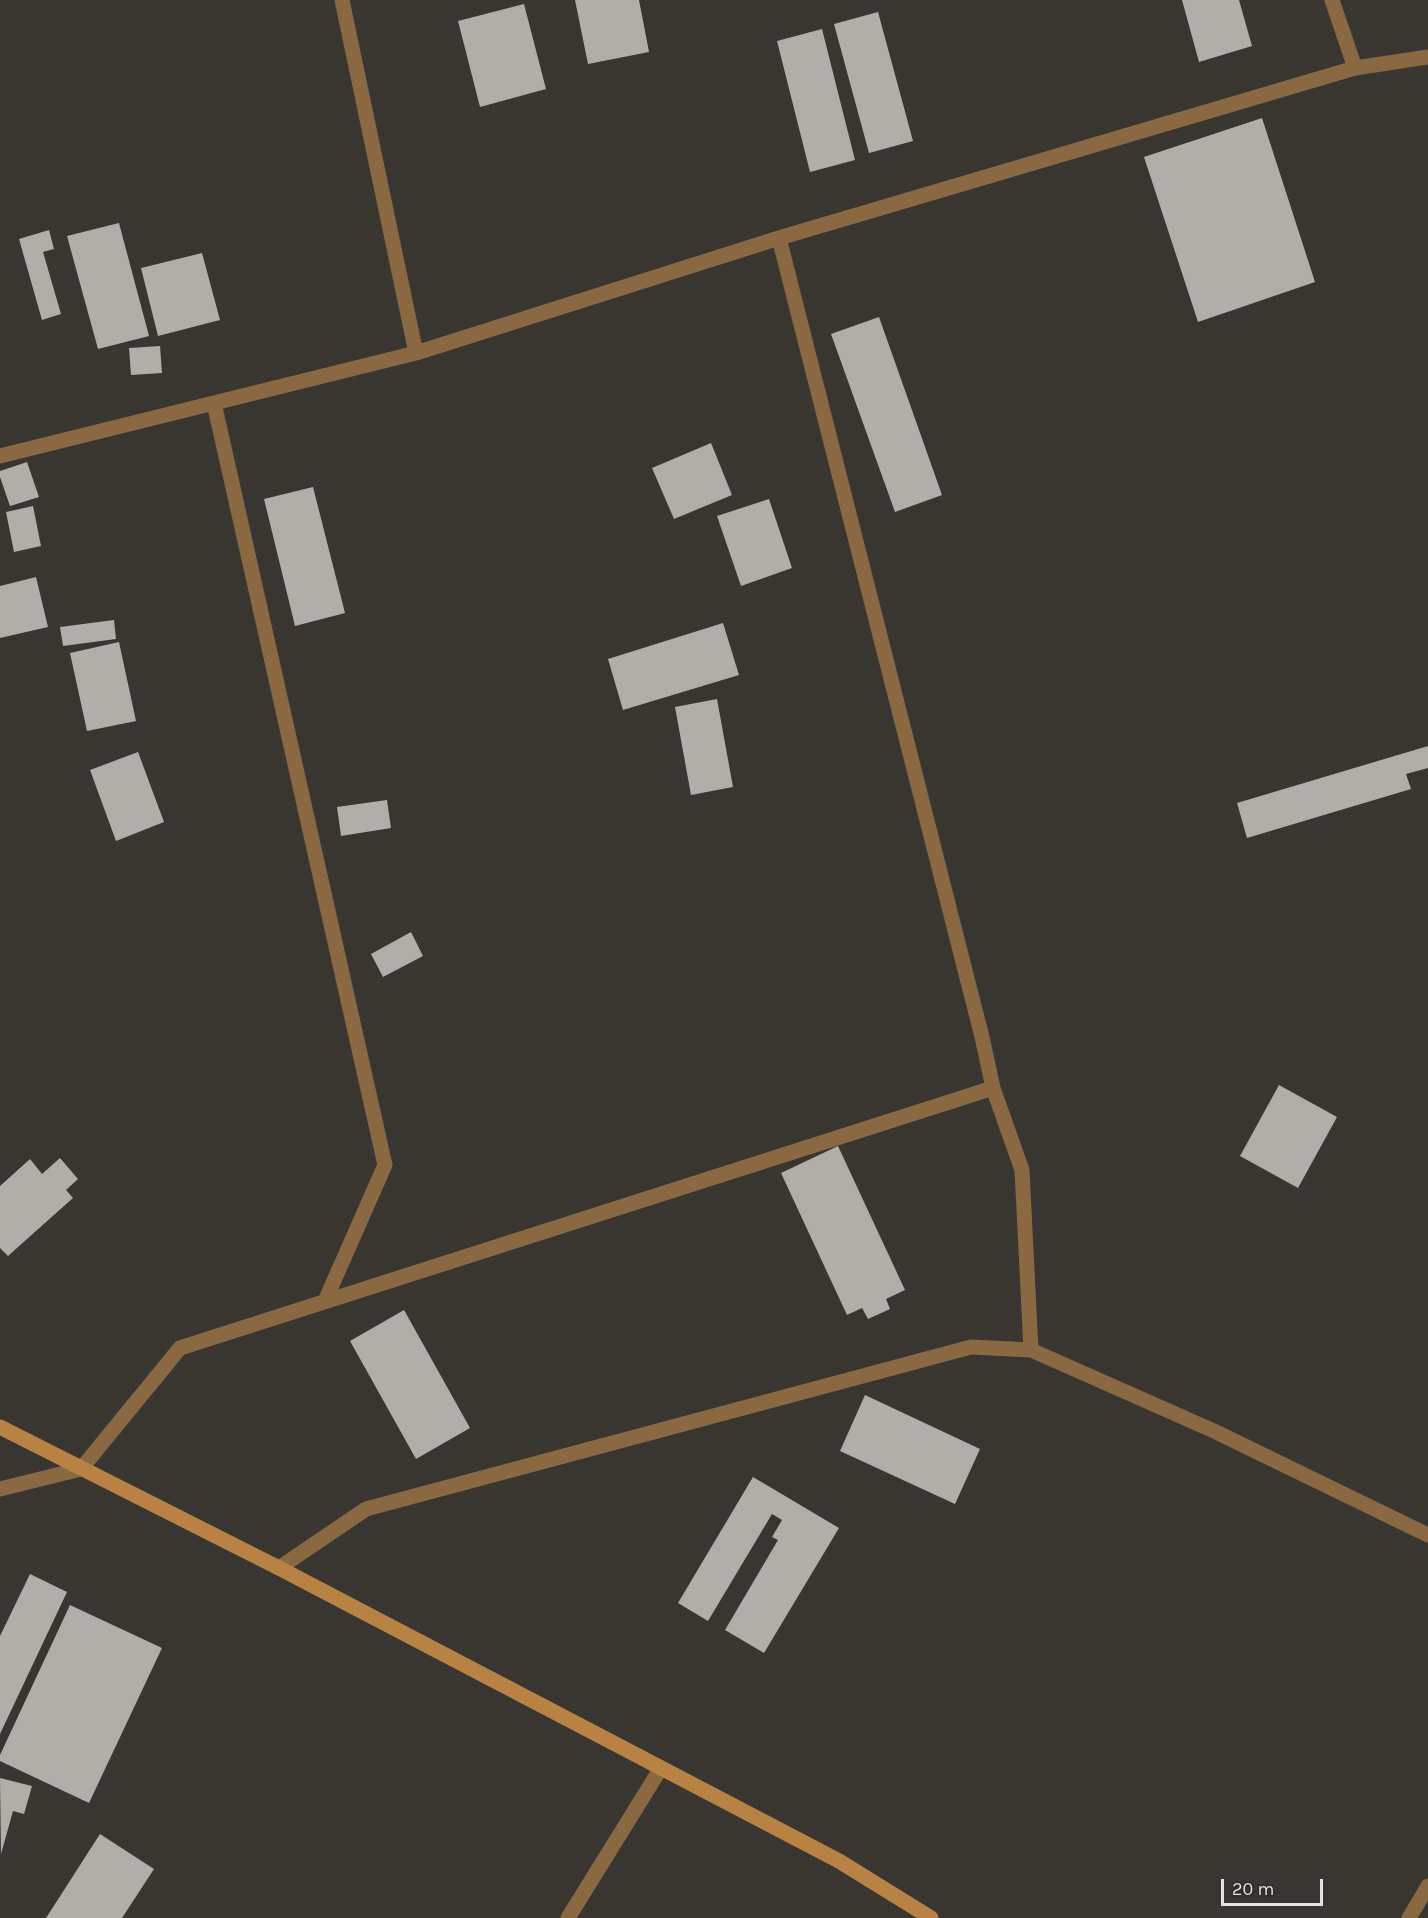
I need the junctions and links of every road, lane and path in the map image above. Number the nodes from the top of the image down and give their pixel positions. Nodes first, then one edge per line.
1 (342, 0) edge
2 (1332, 0) edge
3 (1428, 57) edge
4 (1355, 68) junction
5 (779, 238) junction
6 (416, 352) junction
7 (214, 403) junction
8 (0, 456) edge
9 (993, 1088) junction
10 (325, 1301) junction
11 (1031, 1350) junction
12 (0, 1427) edge
13 (81, 1469) junction
14 (0, 1489) edge
15 (1428, 1535) edge
16 (279, 1568) junction
17 (661, 1768) junction
18 (1428, 1886) edge
19 (568, 1918) edge
20 (931, 1918) edge
21 (1409, 1918) edge

1 - 6 street
2 - 4 street
3 - 4 street
4 - 5 street
5 - 6 street
5 - 9 street
6 - 7 street
7 - 8 street
7 - 10 street
9 - 10 street
9 - 11 street
10 - 13 street
11 - 15 street
11 - 16 street
12 - 13 street
13 - 14 street
13 - 16 street
16 - 17 street
17 - 19 street
17 - 20 street
18 - 21 street

